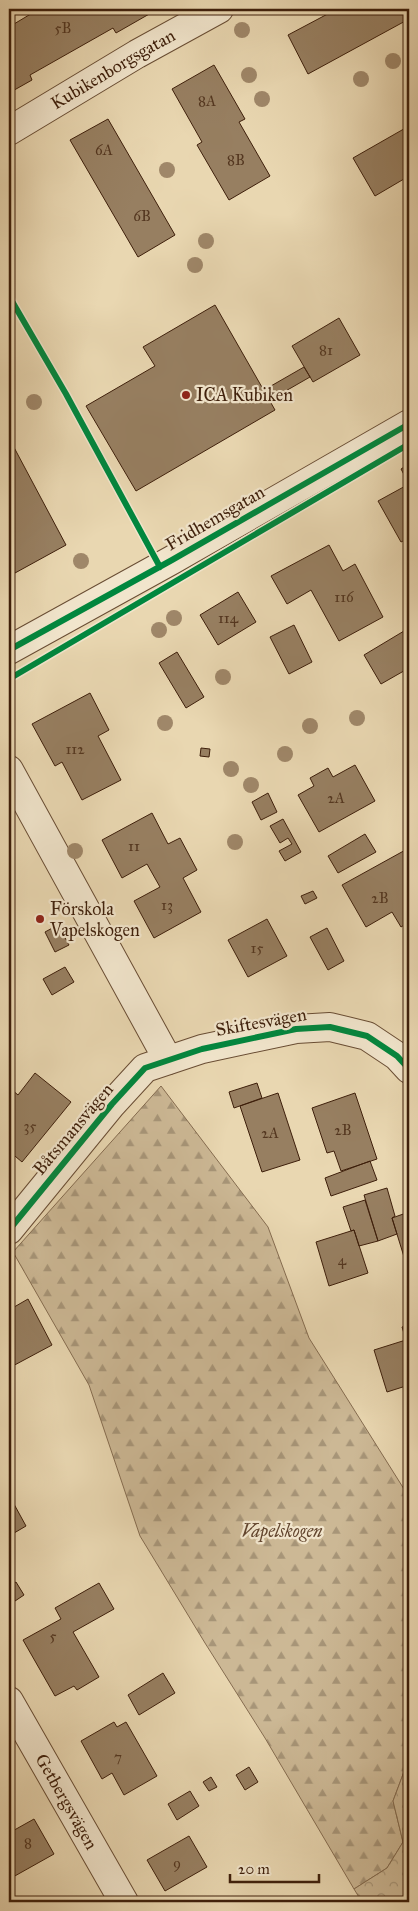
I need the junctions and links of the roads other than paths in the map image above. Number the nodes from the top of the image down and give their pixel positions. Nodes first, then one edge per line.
1 (219, 9) edge
2 (9, 131) edge
3 (409, 424) edge
4 (9, 650) edge
5 (9, 770) edge
6 (168, 1060) junction
7 (409, 1069) edge
8 (9, 1230) edge
9 (9, 1701) edge
10 (124, 1902) edge

1 - 2 street, Kubikenborgsgatan
3 - 4 street, Fridhemsgatan
5 - 6 street
6 - 7 street, Skiftesvägen
6 - 8 street, Båtsmansvägen
9 - 10 street, Getbergsvägen

